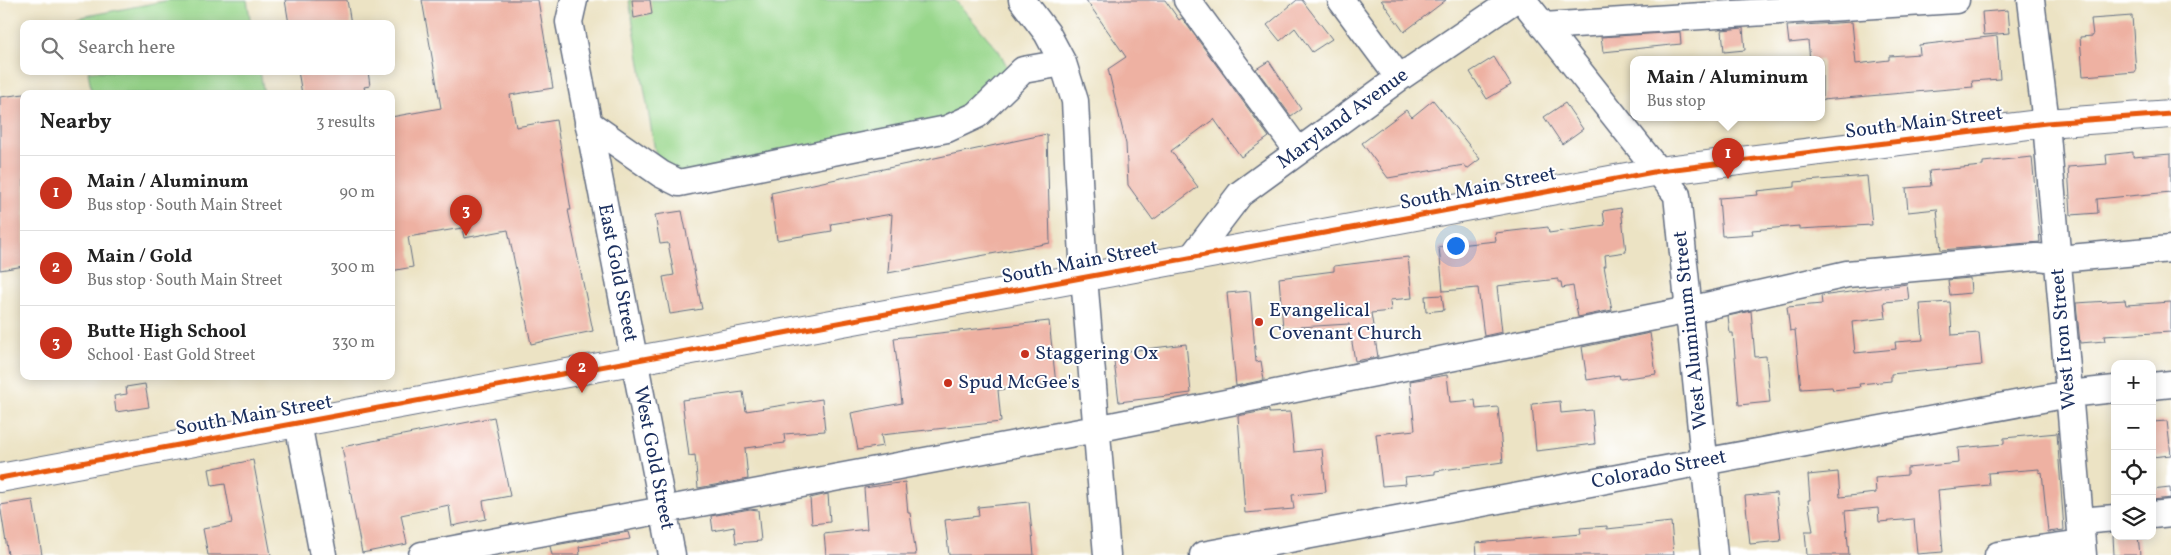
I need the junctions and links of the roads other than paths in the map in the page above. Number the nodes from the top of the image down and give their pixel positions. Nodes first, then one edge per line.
1 (574, 0) edge
2 (1022, 0) edge
3 (1187, 0) edge
4 (1341, 0) edge
5 (1514, 0) edge
6 (1523, 0) edge
7 (1956, 0) edge
8 (2031, 0) edge
9 (1543, 26) junction
10 (1063, 63) junction
11 (1399, 78) junction
12 (2171, 114) edge
13 (2046, 123) junction
14 (588, 124) junction
15 (1298, 151) junction
16 (1659, 171) junction
17 (2171, 249) edge
18 (1192, 257) junction
19 (2058, 259) junction
20 (1084, 277) junction
21 (1689, 310) junction
22 (634, 361) junction
23 (2171, 384) edge
24 (2156, 386) edge
25 (2111, 389) edge
26 (2069, 394) junction
27 (298, 423) junction
28 (1096, 429) junction
29 (1704, 462) junction
30 (0, 478) edge
31 (663, 510) junction
32 (2171, 513) edge
33 (2156, 514) edge
34 (2111, 521) edge
35 (2082, 540) edge
36 (323, 555) edge
37 (422, 555) edge
38 (672, 555) edge
39 (1107, 555) edge
40 (1203, 555) edge
41 (1714, 555) edge
42 (1998, 555) edge

1 - 14 street, East Gold Street
2 - 10 street
3 - 15 street
4 - 11 street
5 - 11 street, Maryland Avenue
6 - 9 street, West Aluminum Street
7 - 9 street
8 - 13 street, West Iron Street
9 - 16 street, West Aluminum Street
10 - 14 street
10 - 20 street
11 - 15 street, Maryland Avenue
12 - 13 main road, South Main Street
13 - 16 main road, South Main Street
13 - 19 street, West Iron Street
14 - 22 street, East Gold Street
15 - 18 street, Maryland Avenue
16 - 18 main road, South Main Street
16 - 21 street, West Aluminum Street
17 - 19 street
18 - 20 main road, South Main Street
19 - 21 street
19 - 26 street, West Iron Street
20 - 22 main road, South Main Street
20 - 28 street
21 - 28 street
21 - 29 street, West Aluminum Street
22 - 27 main road, South Main Street
22 - 31 street, West Gold Street
23 - 24 street
25 - 26 street, Colorado Street
26 - 29 street, Colorado Street
26 - 35 street, West Iron Street
27 - 30 main road, South Main Street
27 - 36 street
28 - 31 street
28 - 39 street
29 - 40 street, Colorado Street
29 - 41 street, West Aluminum Street
31 - 37 street
31 - 38 street, West Gold Street
32 - 33 street
34 - 35 street
35 - 42 street

